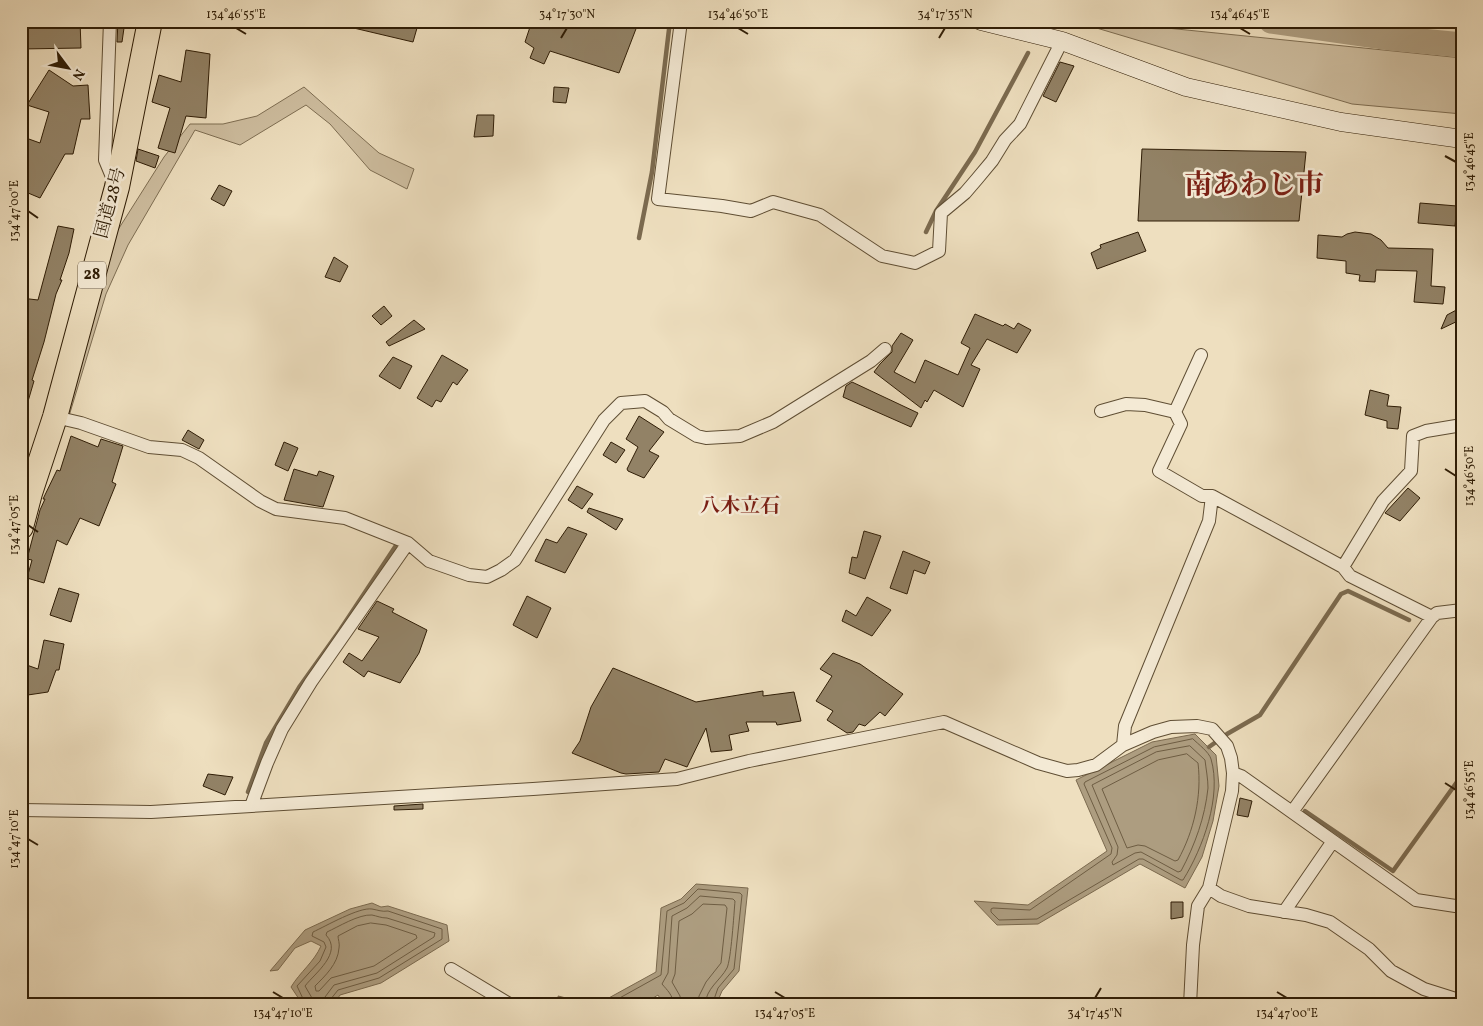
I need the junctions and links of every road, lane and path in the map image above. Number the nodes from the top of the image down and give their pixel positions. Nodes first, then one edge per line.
1 (110, 21) edge
2 (150, 21) edge
3 (682, 21) edge
4 (981, 21) edge
5 (1062, 41) junction
6 (1462, 139) edge
7 (117, 187) junction
8 (885, 349) dead end
9 (1201, 355) dead end
10 (1101, 411) dead end
11 (1175, 412) junction
12 (54, 417) junction
13 (1462, 425) edge
14 (1212, 496) junction
15 (21, 526) edge
16 (408, 543) junction
17 (1343, 567) junction
18 (1462, 610) edge
19 (1432, 617) junction
20 (1123, 745) junction
21 (1233, 773) junction
22 (251, 806) junction
23 (21, 810) edge
24 (1292, 812) junction
25 (1333, 841) junction
26 (1209, 888) junction
27 (1462, 907) edge
28 (1284, 912) junction
29 (451, 969) dead end
30 (1462, 1001) edge
31 (511, 1005) edge
32 (1190, 1005) edge

1 - 7 street
2 - 7 highway, 国道28号 / 28
3 - 5 street
4 - 5 street
5 - 6 street
7 - 12 highway, 国道28号 / 28
8 - 16 street
9 - 11 street
10 - 11 street
11 - 14 street
12 - 15 highway, 国道28号 / 28
12 - 16 street
13 - 17 street
14 - 17 street
14 - 20 street
16 - 22 street
17 - 19 street
18 - 19 street
19 - 24 street
20 - 21 street
20 - 22 street
21 - 24 street
21 - 26 street
22 - 23 street
24 - 25 street
25 - 27 street
25 - 28 street
26 - 28 street
26 - 32 street
28 - 30 street
29 - 31 street

